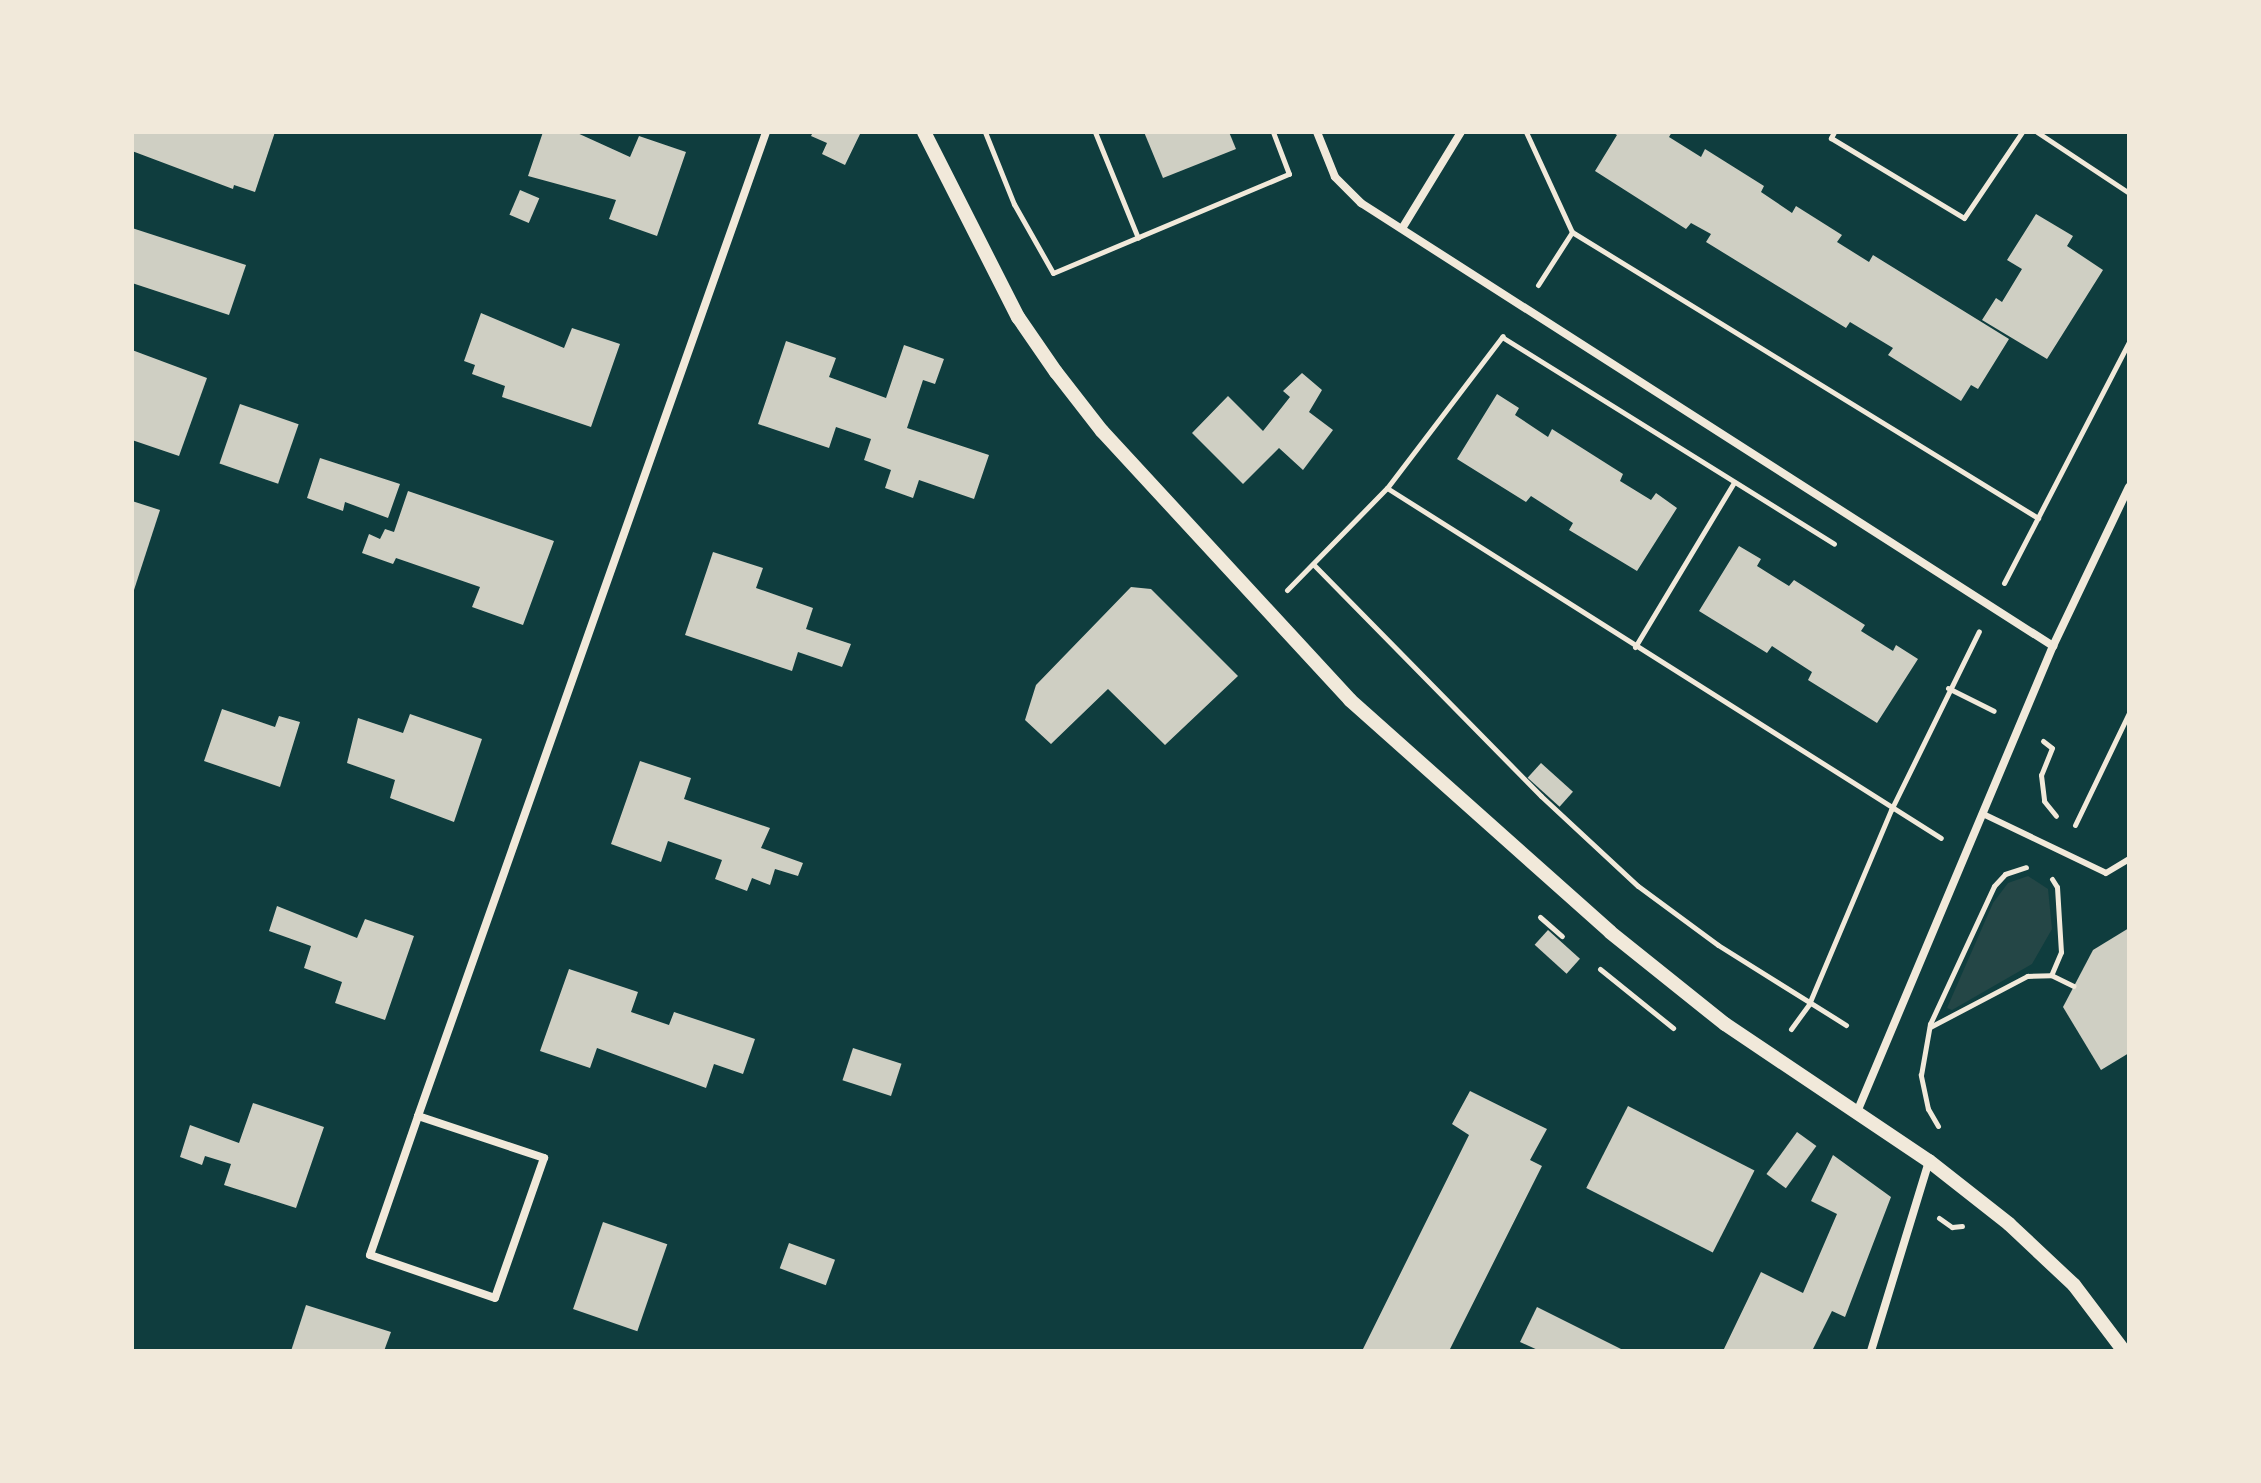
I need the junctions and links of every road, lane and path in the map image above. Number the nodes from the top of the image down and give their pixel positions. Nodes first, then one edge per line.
1 (766, 132) edge
2 (924, 132) edge
3 (985, 132) edge
4 (1095, 132) edge
5 (1273, 132) edge
6 (1317, 132) edge
7 (1461, 132) edge
8 (1526, 132) edge
9 (1834, 132) edge
10 (2022, 132) edge
11 (2037, 132) edge
12 (2129, 193) edge
13 (1403, 227) junction
14 (1572, 232) junction
15 (1138, 238) junction
16 (1524, 307) junction
17 (1502, 337) junction
18 (2129, 342) edge
19 (1734, 482) junction
20 (2129, 487) edge
21 (1387, 488) junction
22 (2038, 518) junction
23 (1843, 550) dead end
24 (1313, 564) junction
25 (1993, 603) junction
26 (1267, 610) junction
27 (1964, 625) dead end
28 (1978, 634) junction
29 (2053, 646) junction
30 (1635, 647) junction
31 (2129, 713) edge
32 (1891, 810) junction
33 (1983, 814) junction
34 (2075, 825) dead end
35 (1967, 852) junction
36 (2129, 859) edge
37 (2051, 975) junction
38 (2074, 986) dead end
39 (1809, 1004) junction
40 (1846, 1025) dead end
41 (1929, 1027) junction
42 (1788, 1034) dead end
43 (1857, 1112) junction
44 (418, 1116) junction
45 (1939, 1128) dead end
46 (1929, 1161) junction
47 (1871, 1351) edge
48 (2124, 1351) edge

1 - 44 street
2 - 26 street
3 - 15 path
4 - 15 path
5 - 15 path
6 - 13 street
7 - 13 street
8 - 14 path
9 - 10 path
11 - 12 path
13 - 16 street
14 - 16 path
14 - 22 path
16 - 17 path
16 - 25 street
17 - 19 path
17 - 21 path
18 - 22 path
19 - 23 path
19 - 30 path
20 - 29 street
21 - 24 path
21 - 30 path
22 - 25 path
24 - 26 path
24 - 39 path
25 - 28 path
25 - 29 street
26 - 43 street
27 - 28 path
28 - 32 path
29 - 33 street
30 - 32 path
31 - 34 path
32 - 35 path
32 - 39 path
33 - 35 street
33 - 36 lane
35 - 43 street
37 - 38 path
37 - 41 path
37 - 41 path
39 - 40 path
39 - 42 path
41 - 45 path
43 - 46 street
44 - 44 street
46 - 47 street
46 - 48 street

